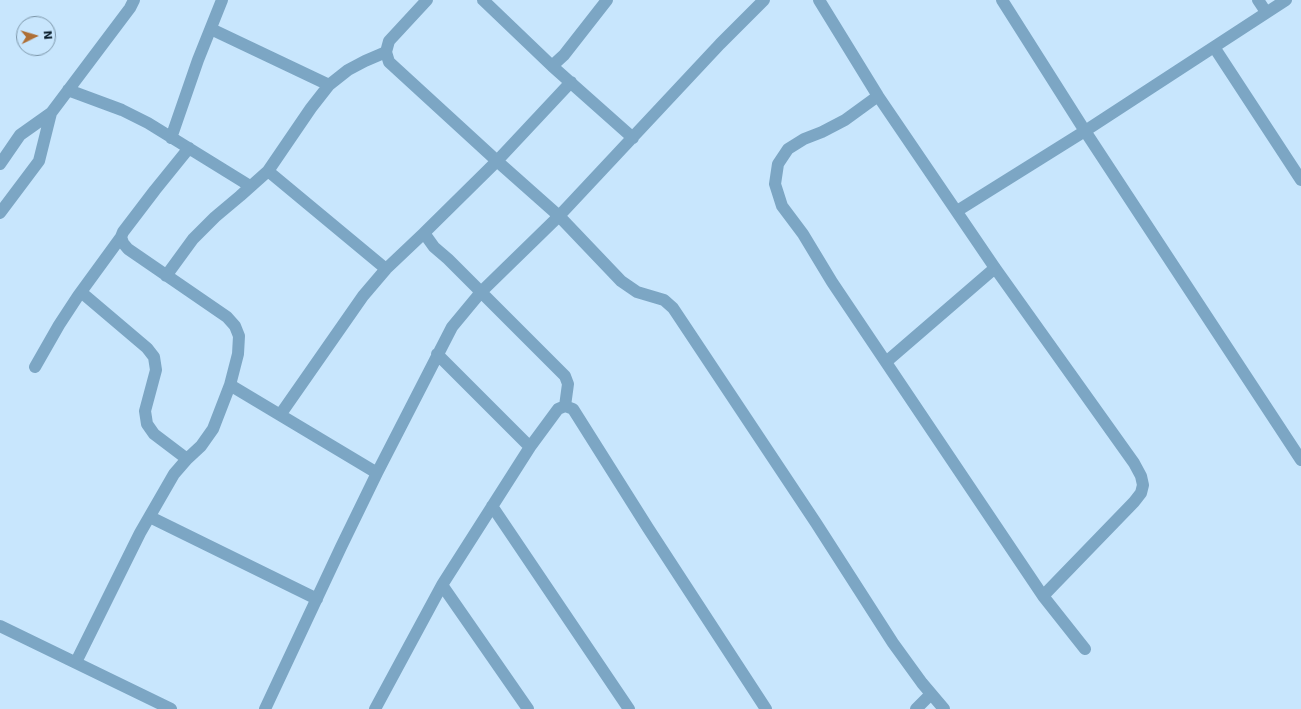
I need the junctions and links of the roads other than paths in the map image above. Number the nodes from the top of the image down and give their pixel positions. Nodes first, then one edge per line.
1 (134, 0) edge
2 (222, 0) edge
3 (427, 0) edge
4 (483, 0) edge
5 (607, 0) edge
6 (764, 0) edge
7 (819, 0) edge
8 (1258, 0) edge
9 (1286, 0) edge
10 (1006, 2) edge
11 (1266, 12) junction
12 (211, 29) junction
13 (1214, 47) junction
14 (386, 52) junction
15 (552, 66) junction
16 (570, 82) junction
17 (330, 85) junction
18 (68, 90) junction
19 (878, 96) junction
20 (51, 114) junction
21 (1085, 131) junction
22 (171, 138) junction
23 (633, 138) junction
24 (189, 148) junction
25 (4, 150) edge
26 (497, 161) junction
27 (0, 164) edge
28 (268, 171) junction
29 (1301, 180) edge
30 (250, 186) junction
31 (957, 211) junction
32 (0, 213) edge
33 (558, 216) junction
34 (424, 233) junction
35 (122, 237) junction
36 (995, 268) junction
37 (386, 269) junction
38 (166, 276) junction
39 (81, 292) junction
40 (481, 292) junction
41 (437, 354) junction
42 (886, 362) junction
43 (35, 366) dead end
44 (230, 385) junction
45 (565, 406) junction
46 (280, 415) junction
47 (530, 447) junction
48 (1299, 453) edge
49 (187, 459) junction
50 (377, 473) junction
51 (492, 506) junction
52 (150, 517) junction
53 (442, 585) junction
54 (1043, 596) junction
55 (317, 599) junction
56 (0, 626) edge
57 (1085, 649) dead end
58 (76, 662) junction
59 (931, 694) junction
60 (171, 709) edge
61 (265, 709) edge
62 (375, 709) edge
63 (528, 709) edge
64 (629, 709) edge
65 (766, 709) edge
66 (916, 709) edge
67 (944, 709) edge

1 - 18 street
2 - 12 street
3 - 14 street
4 - 15 street
5 - 15 street
6 - 23 street
7 - 19 street
8 - 11 street
9 - 11 street
10 - 21 street
11 - 13 street
12 - 17 street
12 - 22 street
13 - 21 street
13 - 29 street
14 - 17 street
14 - 26 street
15 - 16 street
16 - 23 street
16 - 26 street
17 - 28 street
18 - 20 street
18 - 22 street
19 - 31 street
19 - 42 street
20 - 25 street
20 - 32 street
21 - 31 street
21 - 48 street
22 - 24 street
23 - 33 street
24 - 30 street
24 - 35 street
25 - 27 street
26 - 33 street
26 - 34 street
28 - 30 street
28 - 37 street
30 - 38 street
31 - 36 street
33 - 40 street
33 - 59 street
34 - 37 street
34 - 40 street
35 - 38 street
35 - 39 street
36 - 42 street
36 - 54 street
37 - 46 street
38 - 44 street
39 - 43 street
39 - 49 street
40 - 41 street
40 - 45 street
41 - 47 street
41 - 50 street
42 - 54 street
44 - 46 street
44 - 49 street
45 - 47 street
45 - 65 street
46 - 50 street
47 - 51 street
49 - 52 street
50 - 55 street
51 - 53 street
51 - 64 street
52 - 55 street
52 - 58 street
53 - 62 street
53 - 63 street
54 - 57 street
55 - 61 street
56 - 58 street
58 - 60 street
59 - 66 street
59 - 67 street

